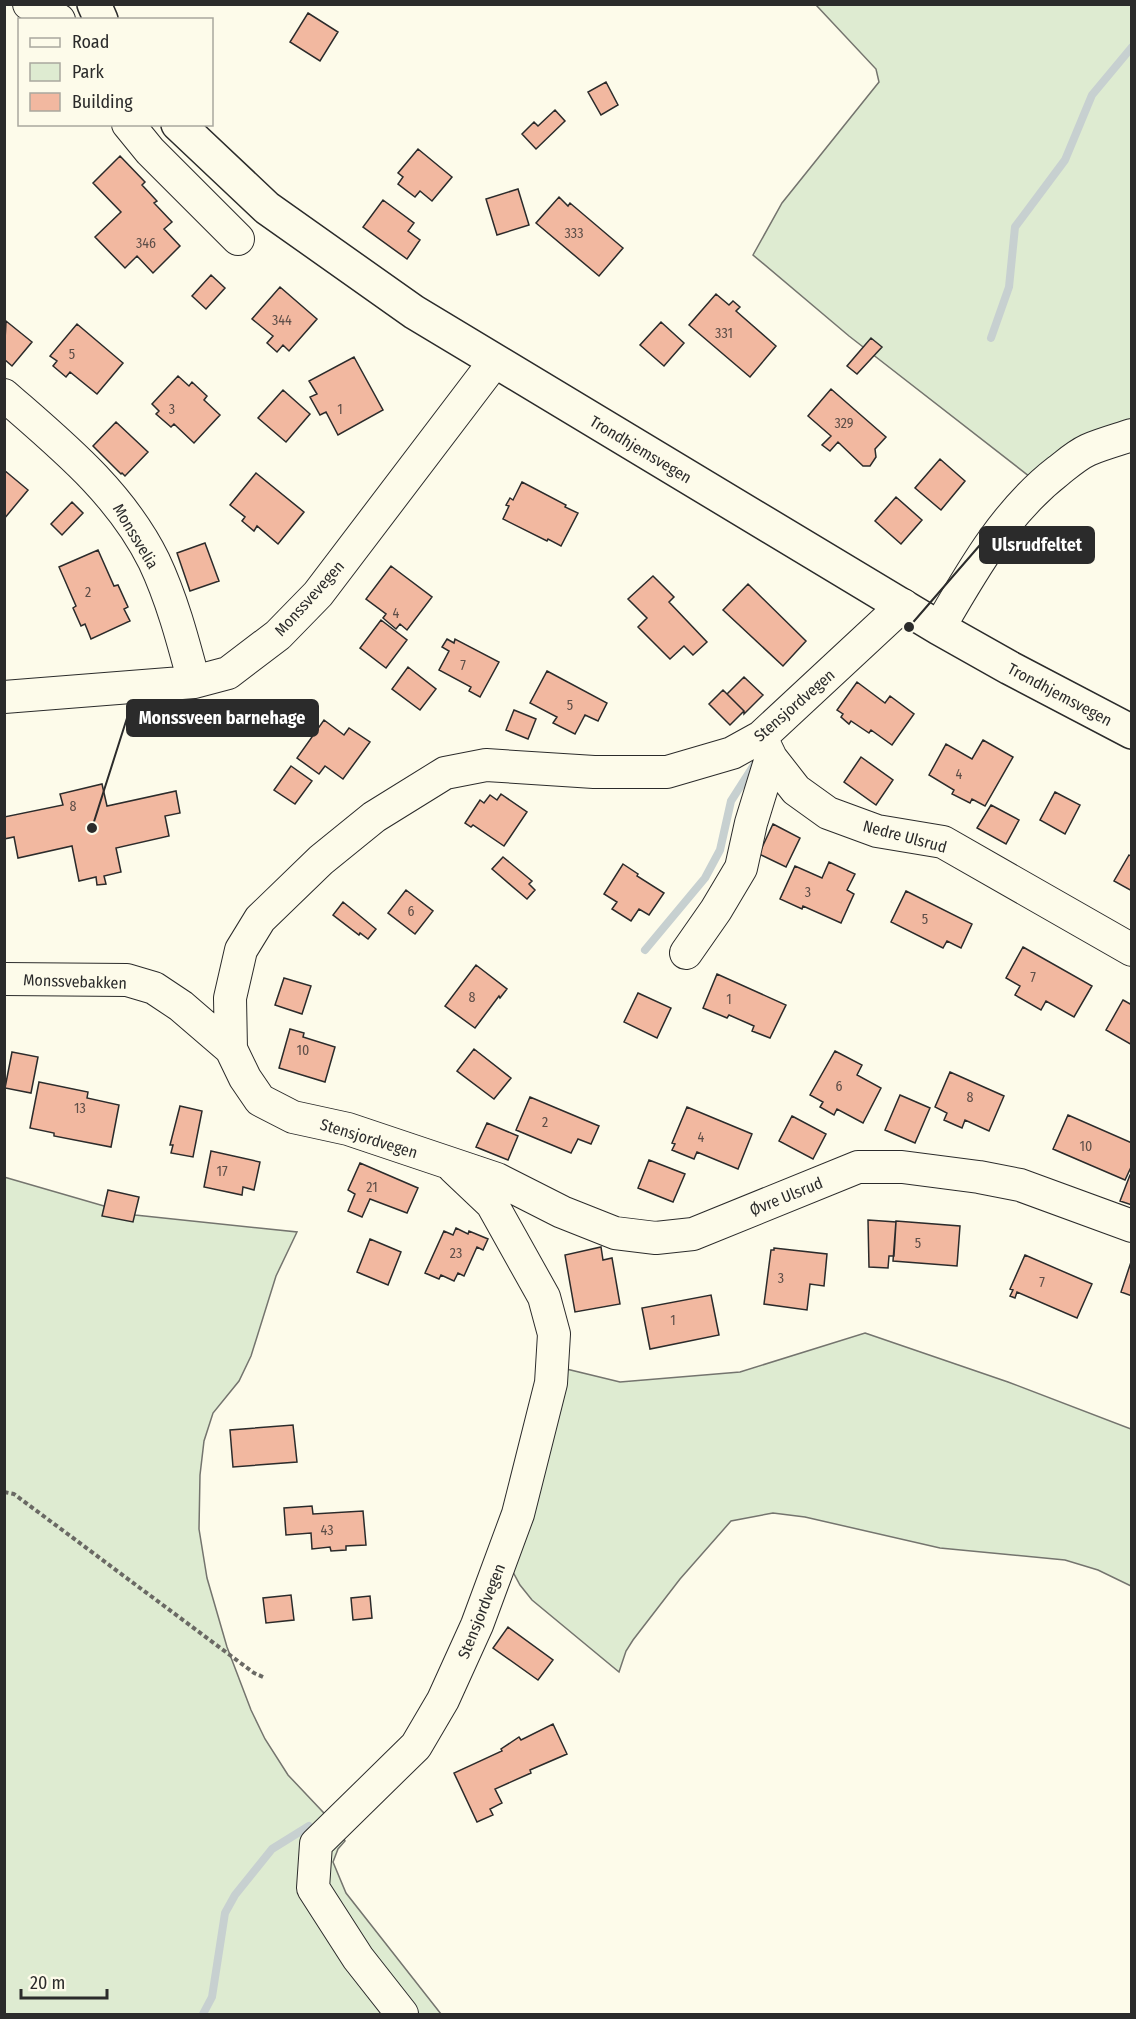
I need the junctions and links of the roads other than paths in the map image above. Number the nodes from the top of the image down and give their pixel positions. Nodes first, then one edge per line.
1 (28, 4) edge
2 (80, 4) edge
3 (94, 4) edge
4 (55, 18) edge
5 (71, 18) edge
6 (100, 18) edge
7 (130, 126) edge
8 (180, 126) edge
9 (238, 239) dead end
10 (495, 361) junction
11 (4, 395) edge
12 (1131, 435) edge
13 (903, 605) junction
14 (939, 628) junction
15 (194, 682) junction
16 (4, 697) edge
17 (1131, 732) edge
18 (766, 748) junction
19 (1131, 950) edge
20 (686, 953) dead end
21 (4, 979) edge
22 (231, 1049) junction
23 (449, 1163) junction
24 (1131, 1226) edge
25 (402, 2014) edge

1 - 4 street
2 - 5 street
3 - 6 main road
7 - 9 street
8 - 10 main road, Trondhjemsvegen
10 - 13 main road, Trondhjemsvegen
10 - 15 street, Monssvevegen
11 - 15 street, Monssvelia
12 - 14 street
13 - 14 main road, Trondhjemsvegen
13 - 18 street, Stensjordvegen
14 - 17 main road, Trondhjemsvegen
15 - 16 street, Monssvevegen
18 - 19 street, Nedre Ulsrud
18 - 20 street
18 - 22 street, Stensjordvegen
21 - 22 street, Monssvebakken
22 - 23 street, Stensjordvegen
23 - 24 street, Øvre Ulsrud
23 - 25 street, Stensjordvegen

